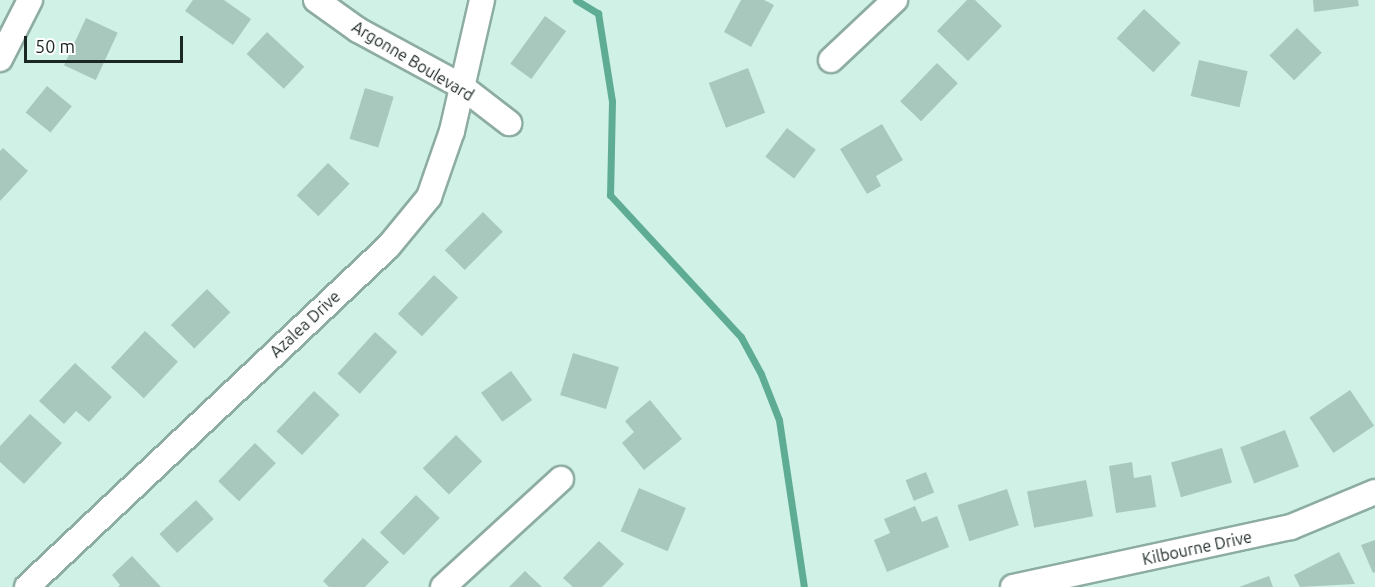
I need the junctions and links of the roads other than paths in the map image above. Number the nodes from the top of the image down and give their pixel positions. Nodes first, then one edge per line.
1 (30, 0) edge
2 (316, 0) edge
3 (482, 0) edge
4 (896, 0) edge
5 (0, 59) edge
6 (831, 60) dead end
7 (461, 86) junction
8 (509, 123) dead end
9 (561, 479) dead end
10 (1375, 492) edge
11 (27, 587) edge
12 (442, 587) edge
13 (1013, 587) edge

1 - 5 street
2 - 7 street, Argonne Boulevard
3 - 7 street, Azalea Drive
4 - 6 street
7 - 8 street, Argonne Boulevard
7 - 11 street, Azalea Drive
9 - 12 street
10 - 13 street, Kilbourne Drive

